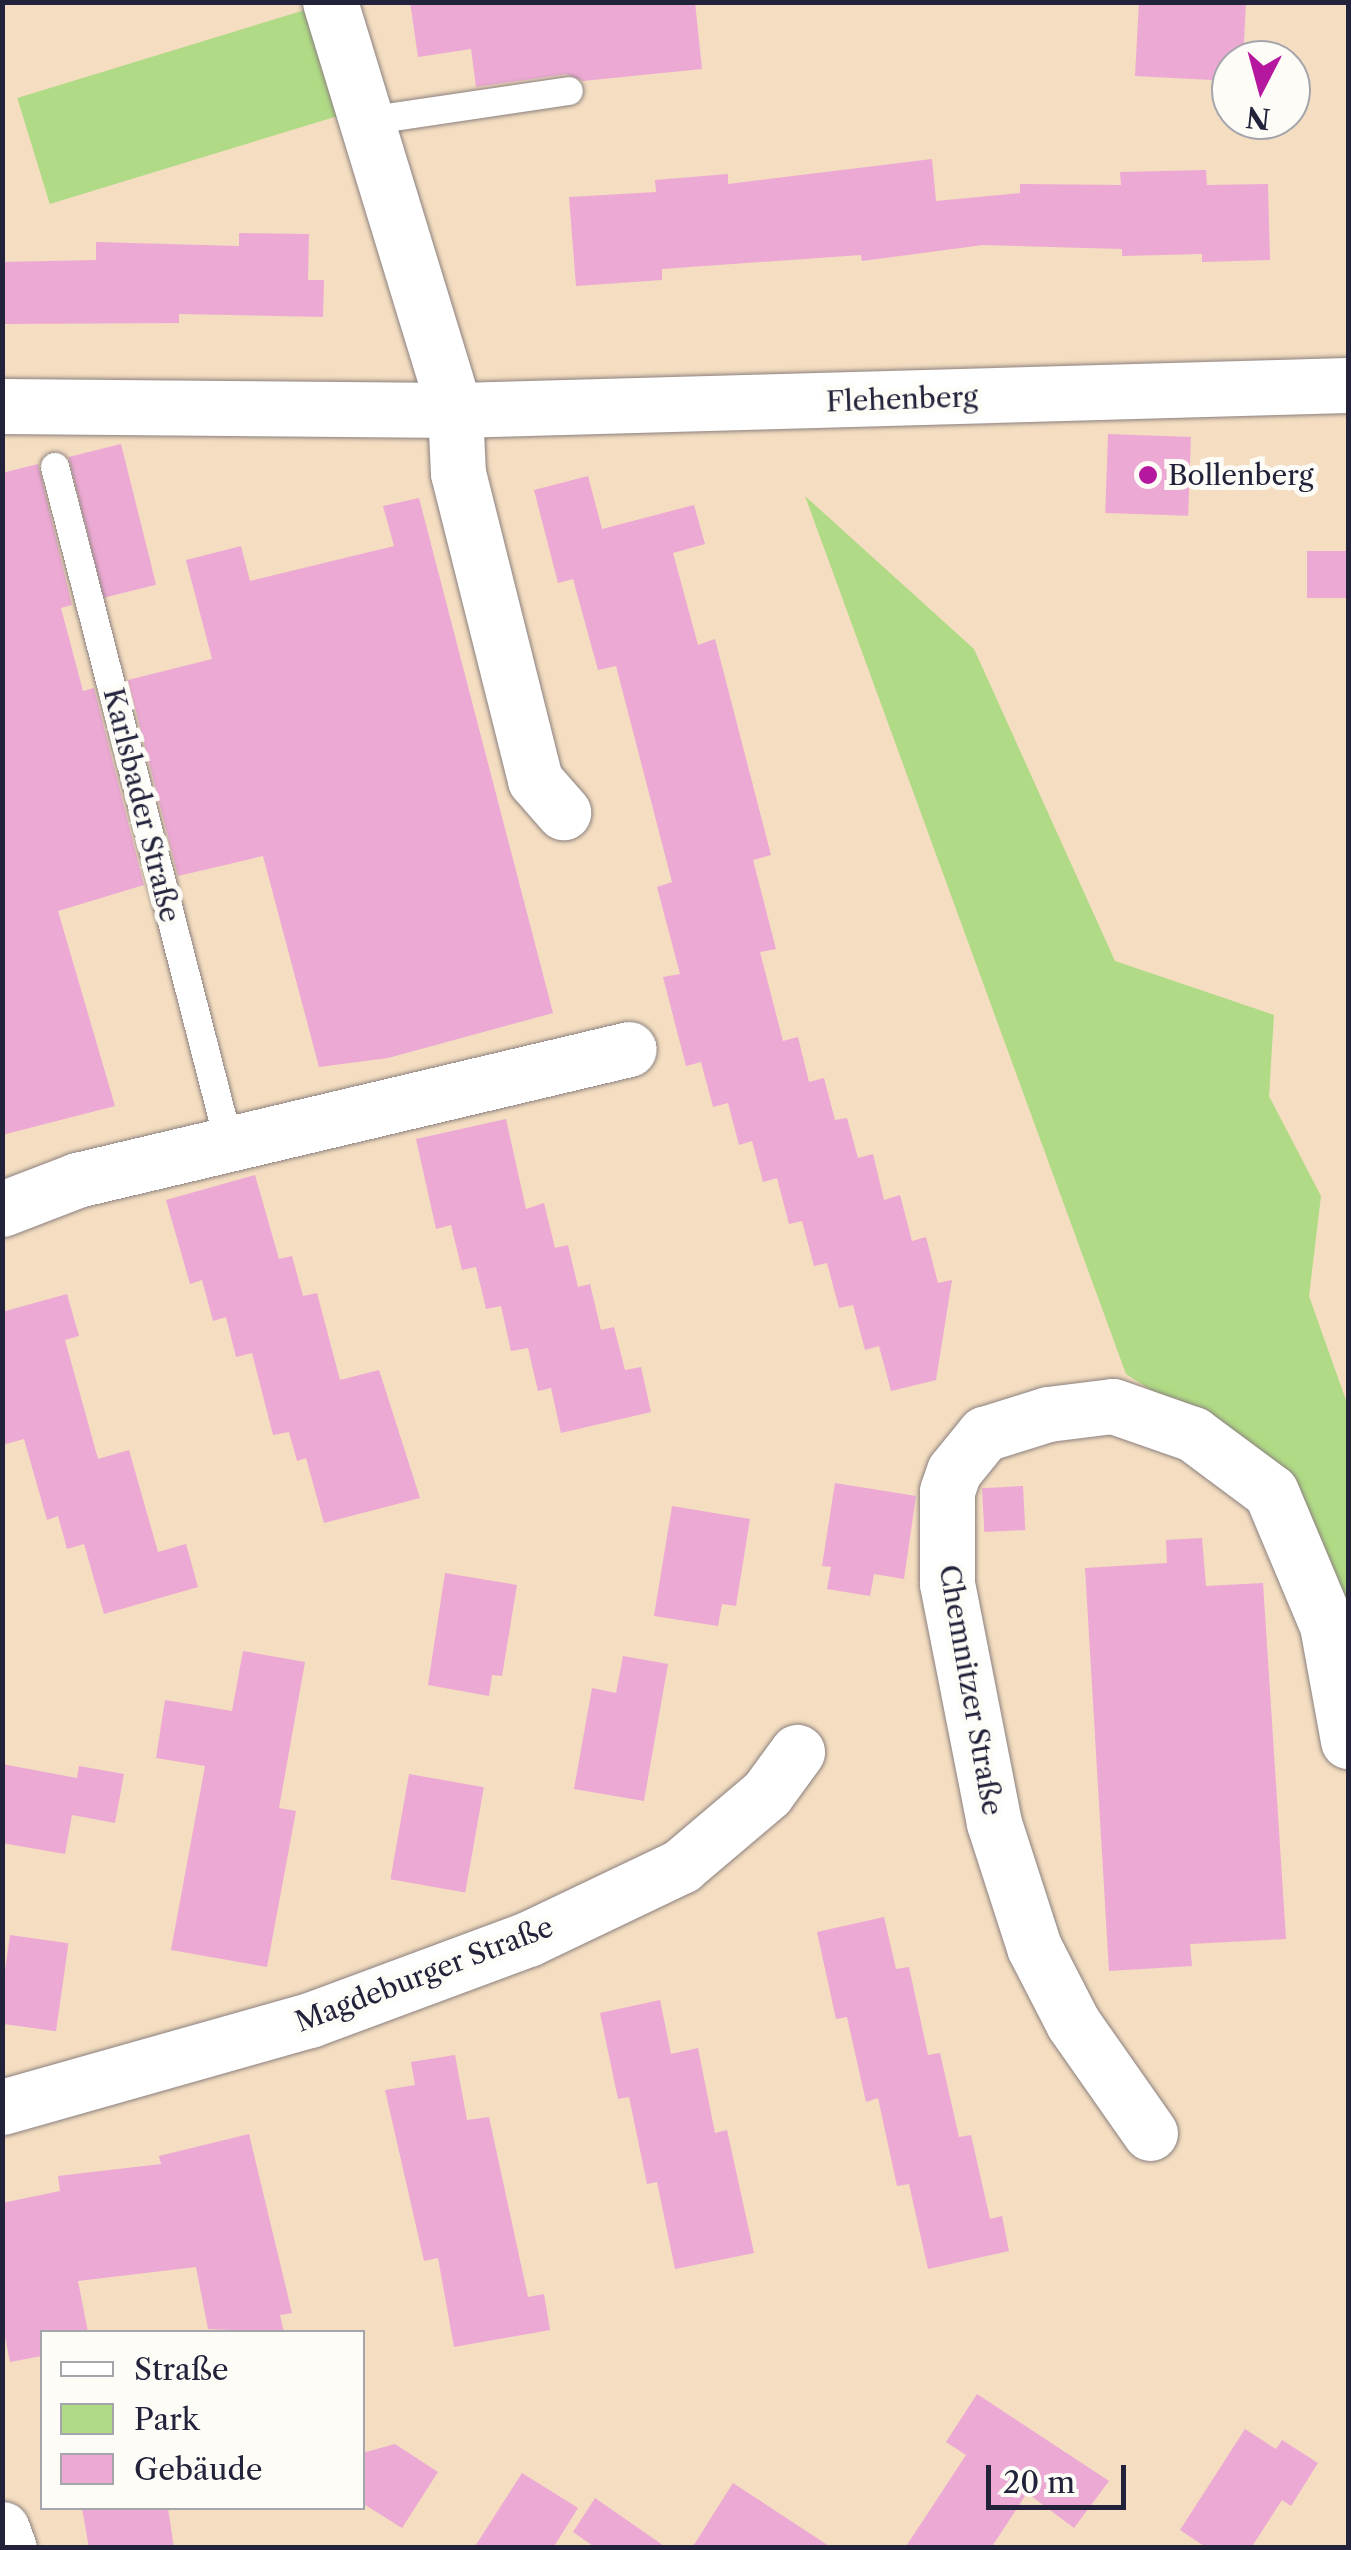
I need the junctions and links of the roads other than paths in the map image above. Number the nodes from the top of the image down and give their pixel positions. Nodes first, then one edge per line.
1 (330, 2) edge
2 (568, 91) dead end
3 (366, 121) junction
4 (1348, 385) edge
5 (2, 406) edge
6 (456, 410) junction
7 (55, 467) dead end
8 (563, 812) dead end
9 (629, 1049) dead end
10 (229, 1143) junction
11 (2, 1209) edge
12 (1348, 1740) edge
13 (797, 1752) dead end
14 (2, 2108) edge
15 (1150, 2133) dead end

1 - 3 street
2 - 3 lane
3 - 6 street
4 - 6 street, Flehenberg
5 - 6 street, Flehenberg
6 - 8 street
7 - 10 lane, Karlsbader Straße
9 - 10 street
10 - 11 street
12 - 15 street, Chemnitzer Straße
13 - 14 street, Magdeburger Straße

